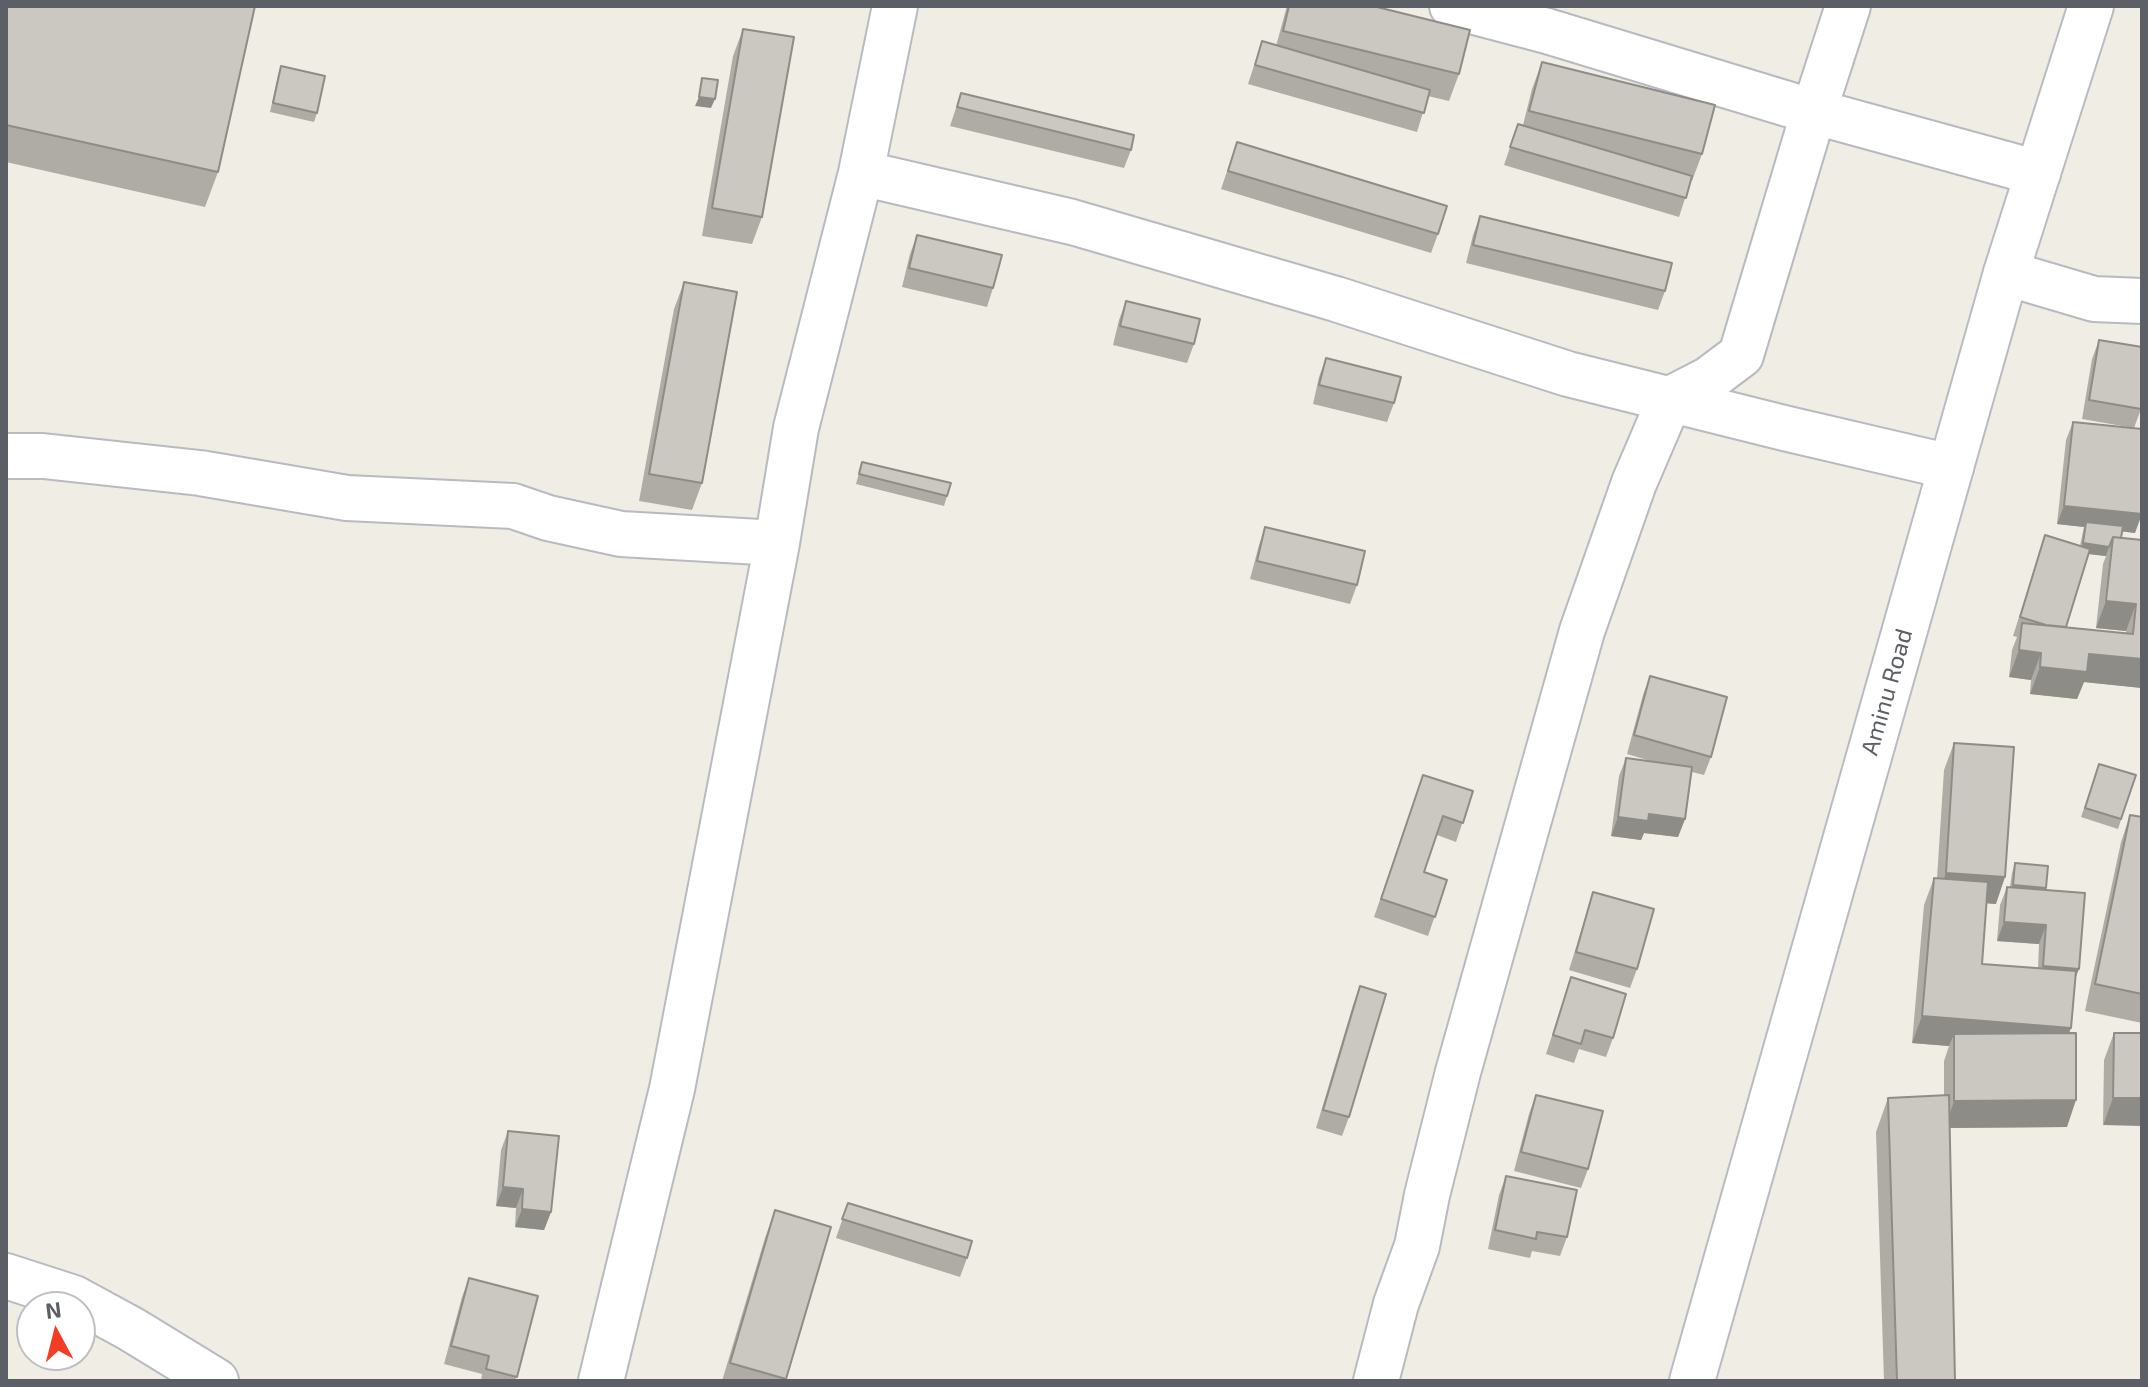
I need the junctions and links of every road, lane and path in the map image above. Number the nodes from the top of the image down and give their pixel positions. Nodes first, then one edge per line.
1 (895, 6) edge
2 (1452, 6) edge
3 (1848, 6) edge
4 (2091, 6) edge
5 (1814, 111) junction
6 (861, 173) junction
7 (2038, 173) junction
8 (2006, 273) junction
9 (2142, 301) edge
10 (1670, 399) junction
11 (6, 456) edge
12 (1951, 467) junction
13 (777, 543) junction
14 (6, 1276) edge
15 (216, 1381) edge
16 (601, 1381) edge
17 (1376, 1381) edge
18 (1692, 1381) edge

1 - 6 street
2 - 5 street
3 - 5 street
4 - 7 street, Aminu Road
5 - 7 street
5 - 10 street
6 - 10 street
6 - 13 street
7 - 8 street, Aminu Road
8 - 9 street
8 - 12 street, Aminu Road
10 - 12 street
10 - 17 street
11 - 13 street
12 - 18 street, Aminu Road
13 - 16 street
14 - 15 street

